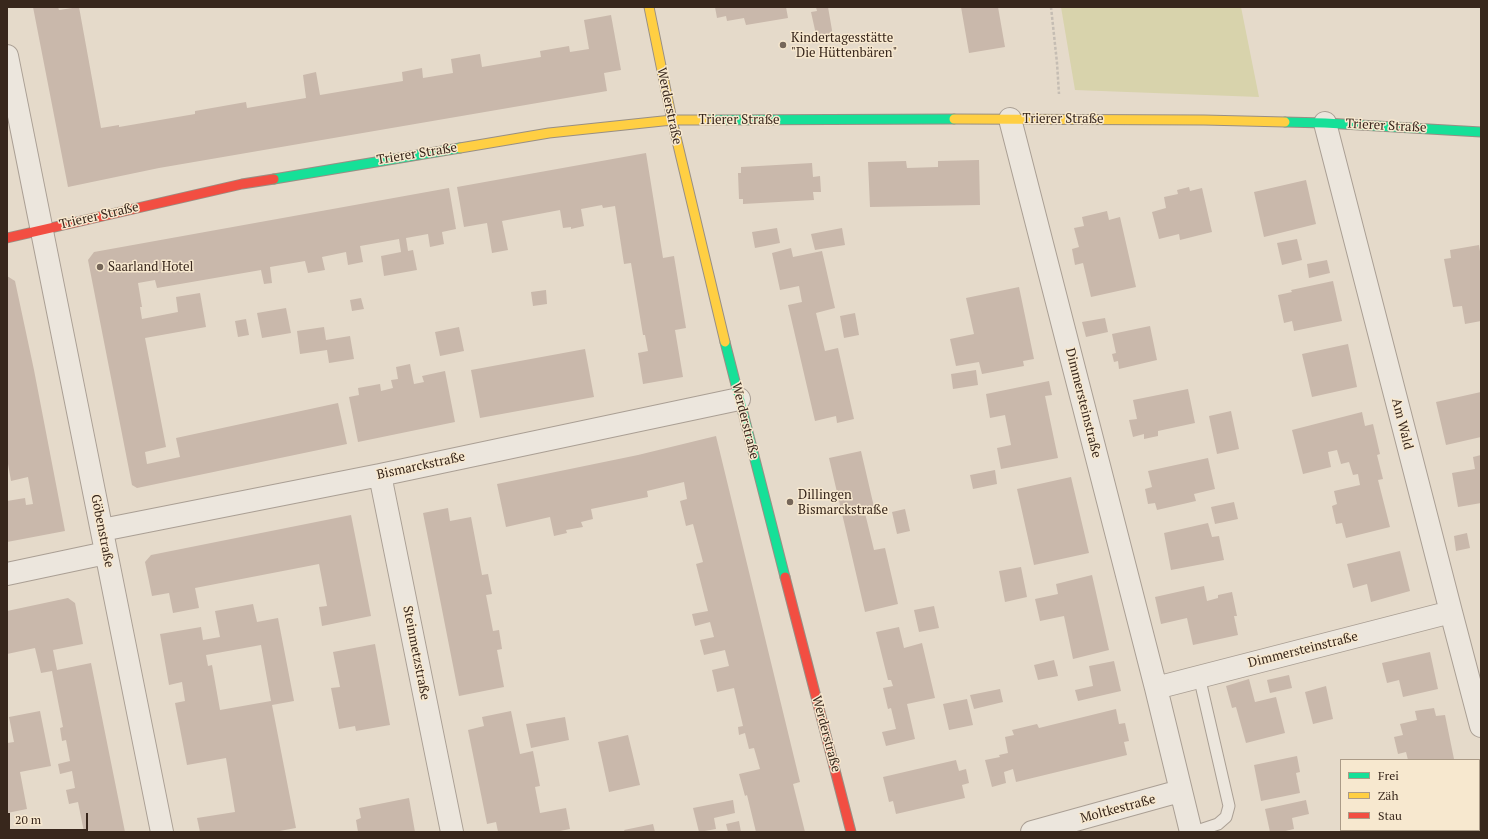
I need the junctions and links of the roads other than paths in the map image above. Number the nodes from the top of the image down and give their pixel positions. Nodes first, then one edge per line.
1 (649, 7) edge
2 (7, 56) edge
3 (1010, 119) junction
4 (672, 120) junction
5 (1325, 123) junction
6 (1481, 132) edge
7 (42, 230) junction
8 (7, 238) edge
9 (739, 399) junction
10 (380, 475) junction
11 (102, 530) junction
12 (106, 553) junction
13 (7, 574) edge
14 (1450, 612) junction
15 (1199, 676) junction
16 (1156, 688) junction
17 (1481, 726) edge
18 (1180, 791) junction
19 (162, 832) edge
20 (452, 832) edge
21 (851, 832) edge
22 (1032, 832) edge
23 (1191, 832) edge
24 (1194, 832) edge

1 - 4 street, Werderstraße
2 - 7 street, Göbenstraße
3 - 4 street, Trierer Straße
3 - 5 street, Trierer Straße
3 - 16 street, Dimmersteinstraße
4 - 7 street, Trierer Straße
4 - 9 street, Werderstraße
5 - 6 street, Trierer Straße
5 - 14 street, Am Wald
7 - 8 street, Trierer Straße
7 - 11 street, Göbenstraße
9 - 10 street, Bismarckstraße
9 - 21 street, Werderstraße
10 - 11 street, Bismarckstraße
10 - 20 street, Steinmetzstraße
11 - 12 street, Göbenstraße
12 - 13 street
12 - 19 street, Göbenstraße
14 - 15 street, Dimmersteinstraße
14 - 17 street, Am Wald
15 - 16 street, Dimmersteinstraße
15 - 24 lane
16 - 18 street, Dimmersteinstraße
18 - 22 street, Moltkestraße
18 - 23 street, Dimmersteinstraße

